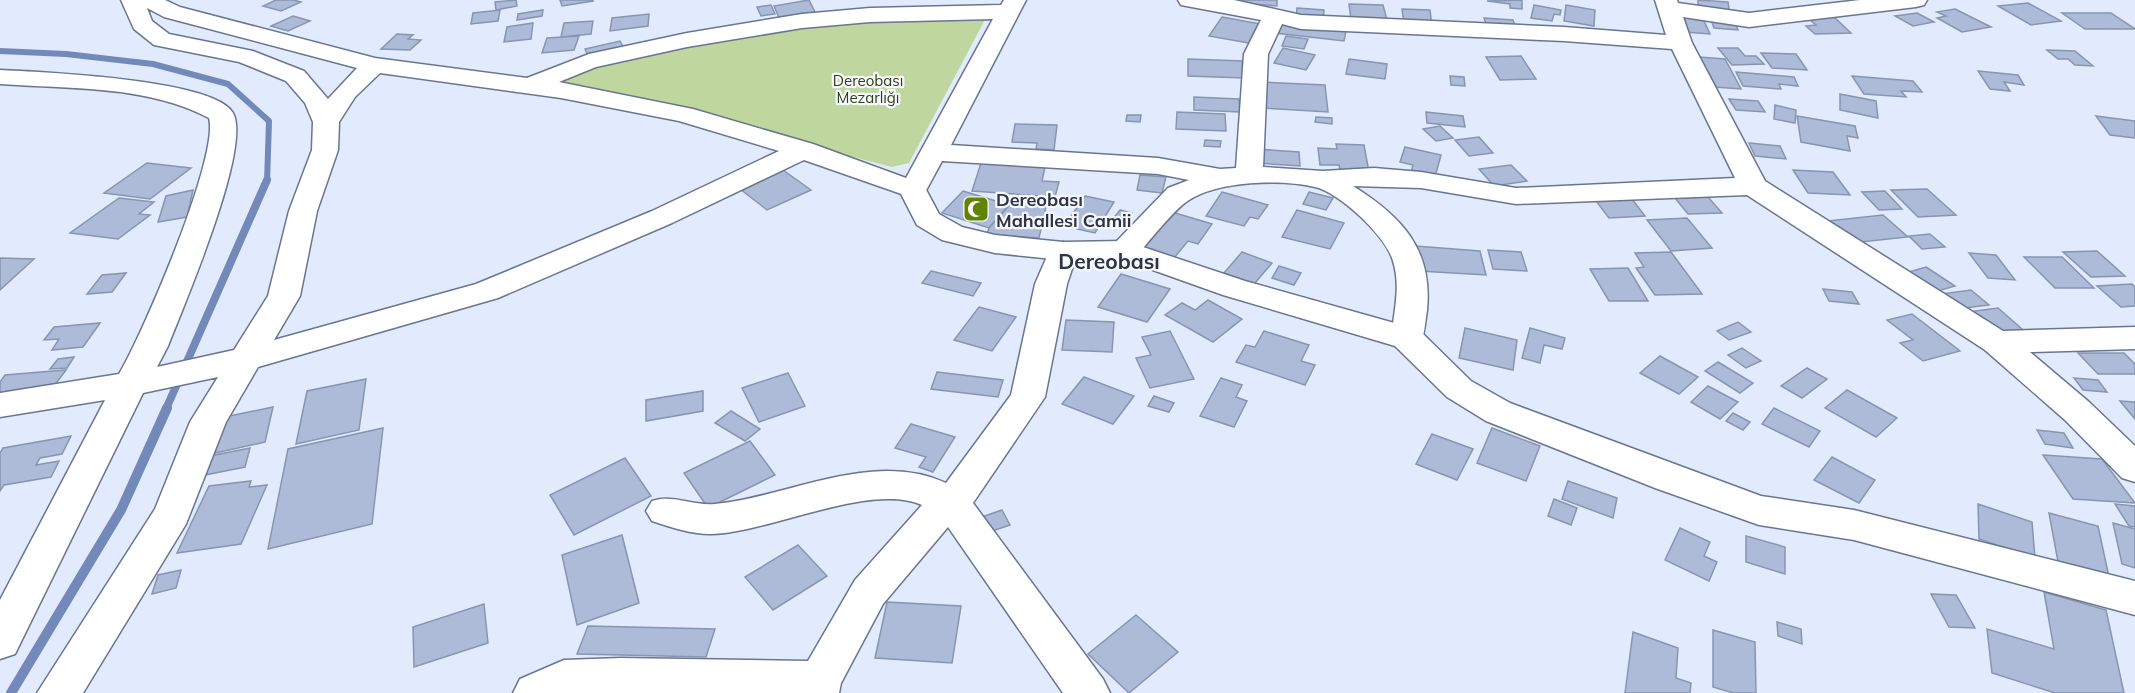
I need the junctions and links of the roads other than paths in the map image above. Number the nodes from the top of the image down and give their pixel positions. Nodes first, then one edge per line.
1 (132, 0) edge
2 (148, 0) edge
3 (1189, 0) edge
4 (1916, 0) edge
5 (1667, 4) edge
6 (1011, 6) edge
7 (1275, 15) junction
8 (1680, 43) junction
9 (374, 65) junction
10 (0, 77) edge
11 (526, 86) junction
12 (326, 122) junction
13 (803, 150) junction
14 (934, 152) junction
15 (1249, 175) junction
16 (1221, 177) junction
17 (1323, 179) junction
18 (1753, 186) junction
19 (913, 190) junction
20 (1125, 250) junction
21 (1063, 251) junction
22 (1407, 338) junction
23 (2135, 338) edge
24 (1997, 342) junction
25 (243, 360) junction
26 (130, 384) junction
27 (0, 405) edge
28 (2135, 468) edge
29 (952, 504) junction
30 (665, 511) dead end
31 (2135, 598) edge
32 (0, 641) edge
33 (819, 687) edge
34 (59, 693) edge
35 (535, 693) edge
36 (1088, 693) edge

1 - 12 street
2 - 9 street
3 - 7 street
4 - 5 street
5 - 8 street
6 - 11 street
6 - 14 street
7 - 8 street
7 - 15 street
8 - 18 street
9 - 11 street
9 - 12 street
10 - 26 street
11 - 13 street
12 - 25 street
13 - 19 street
13 - 25 street
14 - 16 street
14 - 19 street
15 - 16 street
15 - 17 street
16 - 20 street
17 - 18 street
17 - 22 street
18 - 24 street
19 - 21 street
20 - 21 street
20 - 22 street
21 - 29 street
22 - 31 street
23 - 24 street
24 - 28 street
25 - 26 street
25 - 34 street
26 - 27 street
26 - 32 street
29 - 30 street
29 - 33 street
29 - 36 street
33 - 35 street

